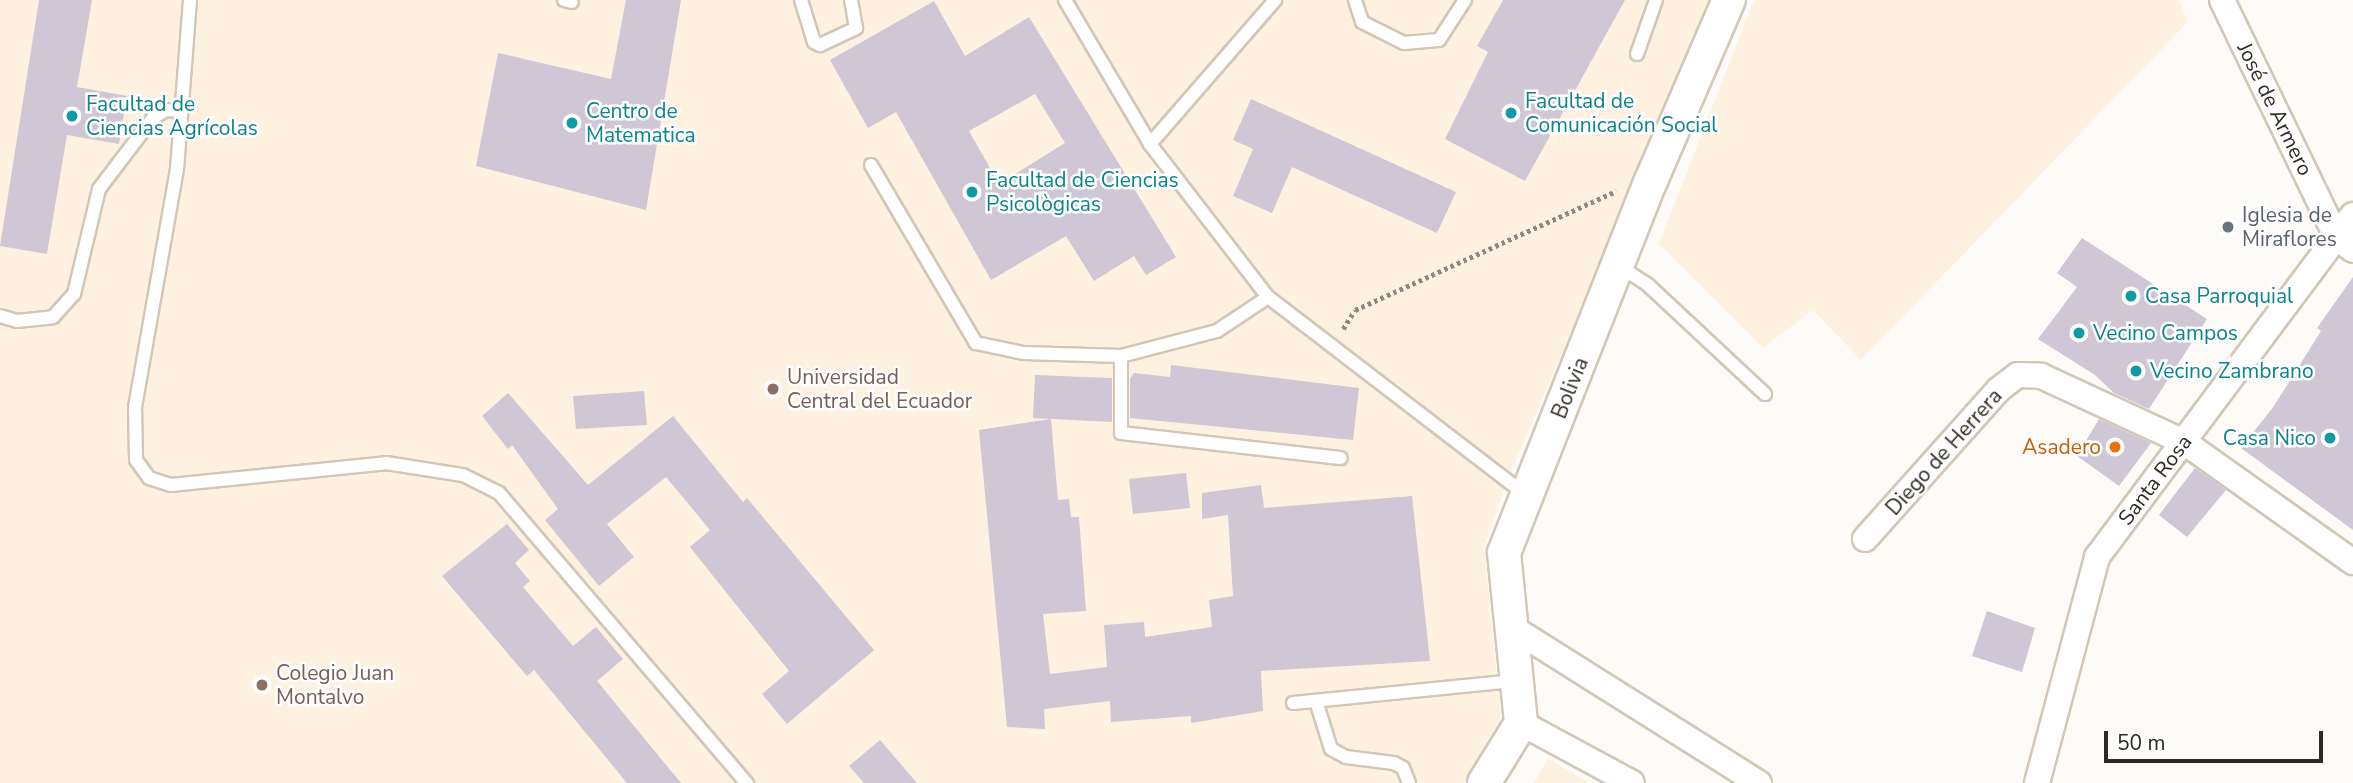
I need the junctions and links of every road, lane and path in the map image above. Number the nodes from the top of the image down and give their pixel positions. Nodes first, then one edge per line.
1 (190, 0) edge
2 (801, 0) edge
3 (851, 0) edge
4 (1065, 0) edge
5 (1275, 0) edge
6 (1355, 0) edge
7 (1465, 0) edge
8 (1656, 0) edge
9 (1729, 0) edge
10 (2222, 0) edge
11 (1637, 54) dead end
12 (181, 111) junction
13 (1150, 144) junction
14 (871, 165) dead end
15 (1621, 190) dead end
16 (2353, 215) edge
17 (2345, 244) edge
18 (1619, 267) junction
19 (1268, 297) junction
20 (0, 316) edge
21 (1332, 348) junction
22 (1121, 356) junction
23 (1765, 394) dead end
24 (2184, 442) junction
25 (1340, 458) dead end
26 (1526, 495) junction
27 (1865, 538) dead end
28 (2353, 562) edge
29 (1511, 627) junction
30 (1515, 681) junction
31 (1316, 701) junction
32 (1293, 703) dead end
33 (1521, 723) junction
34 (747, 783) edge
35 (1409, 783) edge
36 (1484, 783) edge
37 (1632, 783) edge
38 (1759, 783) edge
39 (2037, 783) edge

1 - 12 lane
2 - 3 lane
4 - 13 lane
5 - 13 lane
6 - 7 lane
8 - 11 lane
9 - 18 street, Bolivia
10 - 17 street, José de Armero
12 - 20 lane
12 - 34 lane
13 - 19 lane
14 - 22 lane
15 - 21 path
16 - 17 street, Santa Rosa
17 - 24 street, Santa Rosa
18 - 23 lane
18 - 26 street, Bolivia
19 - 21 lane
19 - 22 lane
21 - 26 lane
22 - 25 lane
24 - 27 street, Diego de Herrera
24 - 28 street, Diego de Herrera
24 - 39 street, Santa Rosa
26 - 29 street, Bolivia
29 - 30 street, Bolivia
29 - 38 street
30 - 31 lane
30 - 33 street, Bolivia
31 - 32 lane
31 - 35 lane
33 - 36 street
33 - 37 street

